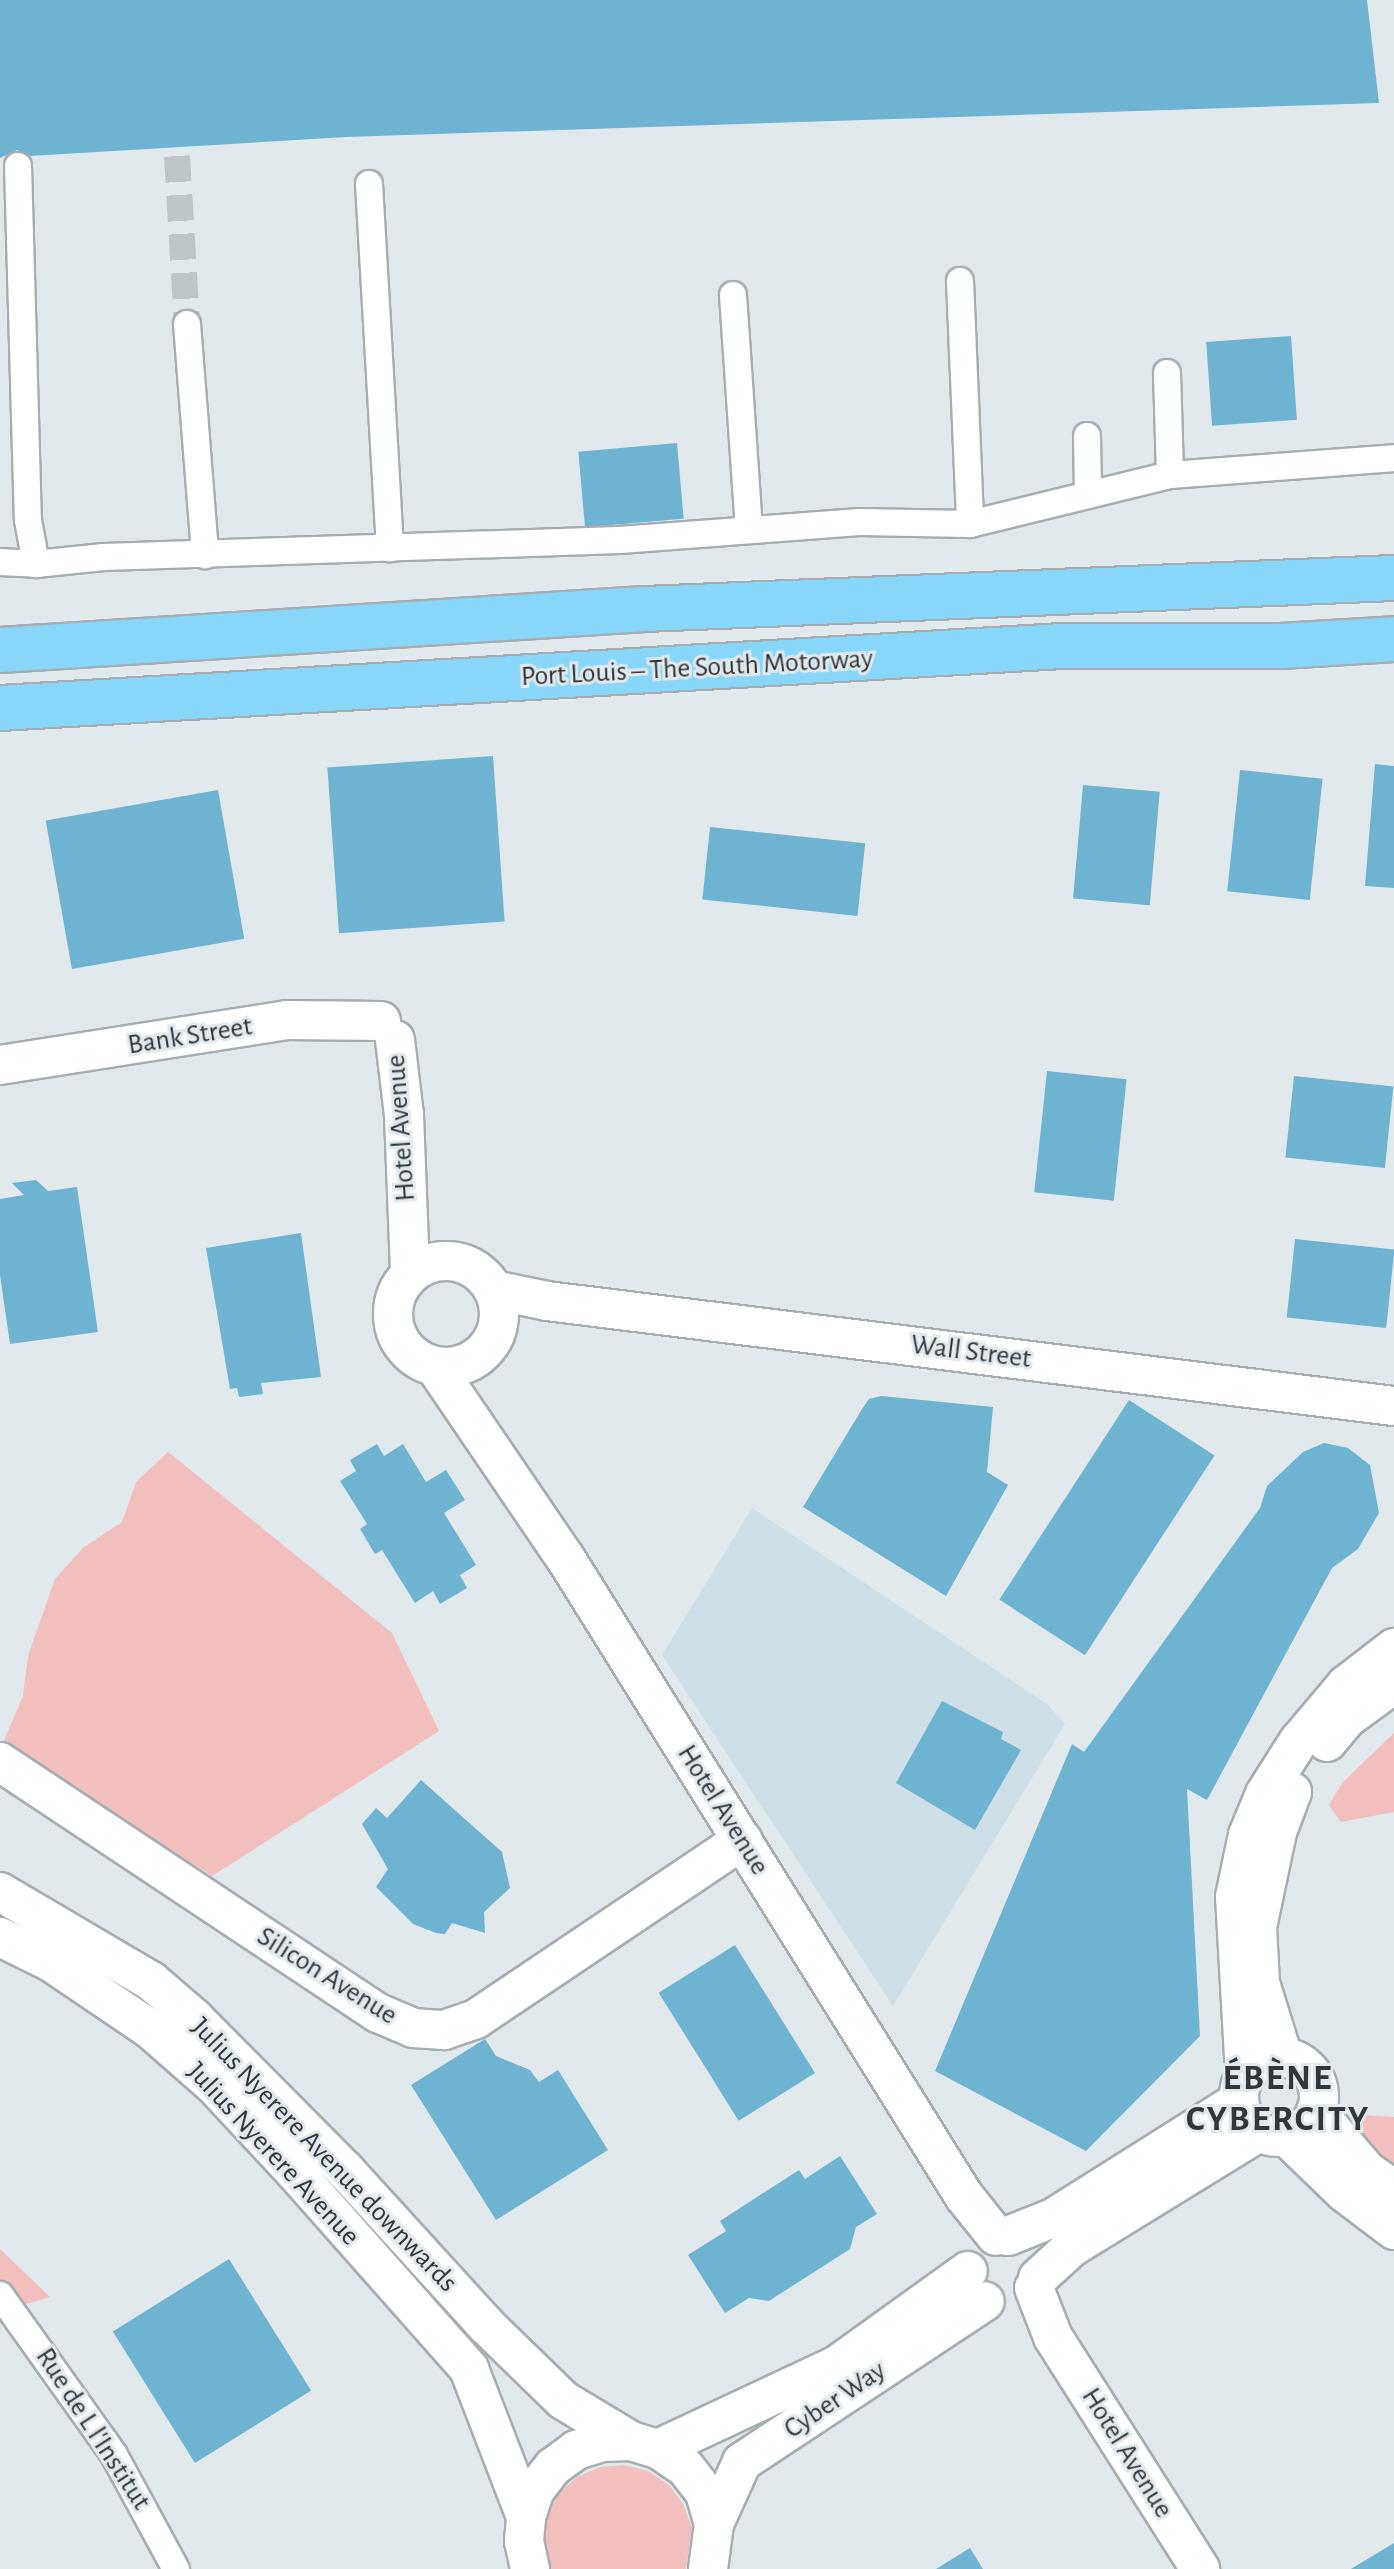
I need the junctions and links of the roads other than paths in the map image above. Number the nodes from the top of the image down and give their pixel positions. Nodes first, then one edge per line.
1 (18, 166) dead end
2 (369, 184) dead end
3 (960, 281) dead end
4 (733, 295) dead end
5 (187, 324) tunnel mouth
6 (1167, 373) dead end
7 (1087, 436) dead end
8 (1394, 458) edge
9 (1170, 475) junction
10 (1088, 495) junction
11 (970, 524) junction
12 (749, 527) junction
13 (390, 548) junction
14 (205, 555) junction
15 (0, 562) edge
16 (36, 564) junction
17 (1394, 578) edge
18 (1394, 639) edge
19 (0, 644) edge
20 (64, 646) junction
21 (1281, 646) junction
22 (0, 650) edge
23 (1394, 663) edge
24 (0, 708) edge
25 (388, 1030) joint
26 (0, 1065) edge
27 (407, 1215) junction
28 (455, 1261) junction
29 (410, 1274) junction
30 (492, 1322) junction
31 (436, 1368) junction
32 (1394, 1406) edge
33 (478, 1426) junction
34 (1394, 1648) edge
35 (1394, 1684) edge
36 (0, 1762) edge
37 (742, 1840) junction
38 (0, 1892) edge
39 (0, 1937) edge
40 (1283, 2057) junction
41 (1258, 2111) junction
42 (1316, 2111) junction
43 (1394, 2189) edge
44 (1394, 2230) edge
45 (1001, 2271) junction
46 (0, 2295) edge
47 (645, 2445) junction
48 (526, 2517) junction
49 (714, 2524) junction
50 (527, 2567) edge
51 (176, 2569) edge
52 (708, 2569) edge
53 (1200, 2569) edge

1 - 16 street
2 - 13 street
3 - 11 street
4 - 12 street
5 - 14 street
6 - 9 street
7 - 10 street
8 - 9 street
9 - 10 street
10 - 11 street
11 - 12 street
12 - 13 street
13 - 14 street
14 - 16 street
15 - 16 street
17 - 20 highway
18 - 21 highway, Port Louis – The South Motorway
19 - 20 highway
20 - 22 highway
21 - 23 highway
21 - 24 highway, Port Louis – The South Motorway
25 - 26 street, Bank Street
25 - 27 street, Hotel Avenue
27 - 28 street, Hotel Avenue
27 - 29 street, Hotel Avenue
28 - 29 street
28 - 30 street
29 - 31 street
30 - 31 street
30 - 32 street, Wall Street
30 - 33 street
31 - 33 street, Hotel Avenue
33 - 37 street, Hotel Avenue
34 - 41 street
35 - 40 street
36 - 37 street, Silicon Avenue
37 - 45 street, Hotel Avenue
38 - 47 street, Julius Nyerere Avenue downwards
39 - 48 street, Julius Nyerere Avenue
40 - 41 street
40 - 42 street
41 - 42 street
41 - 44 street
41 - 45 street, Cyber Way
41 - 45 street, Cyber Way
42 - 43 street
45 - 47 street, Cyber Way
45 - 49 street, Cyber Way
45 - 53 street, Hotel Avenue
46 - 51 street, Rue de L l'Institut
47 - 48 street, Cyber Way
47 - 49 street, Julius Nyerere Avenue downwards
48 - 50 street
49 - 52 street

